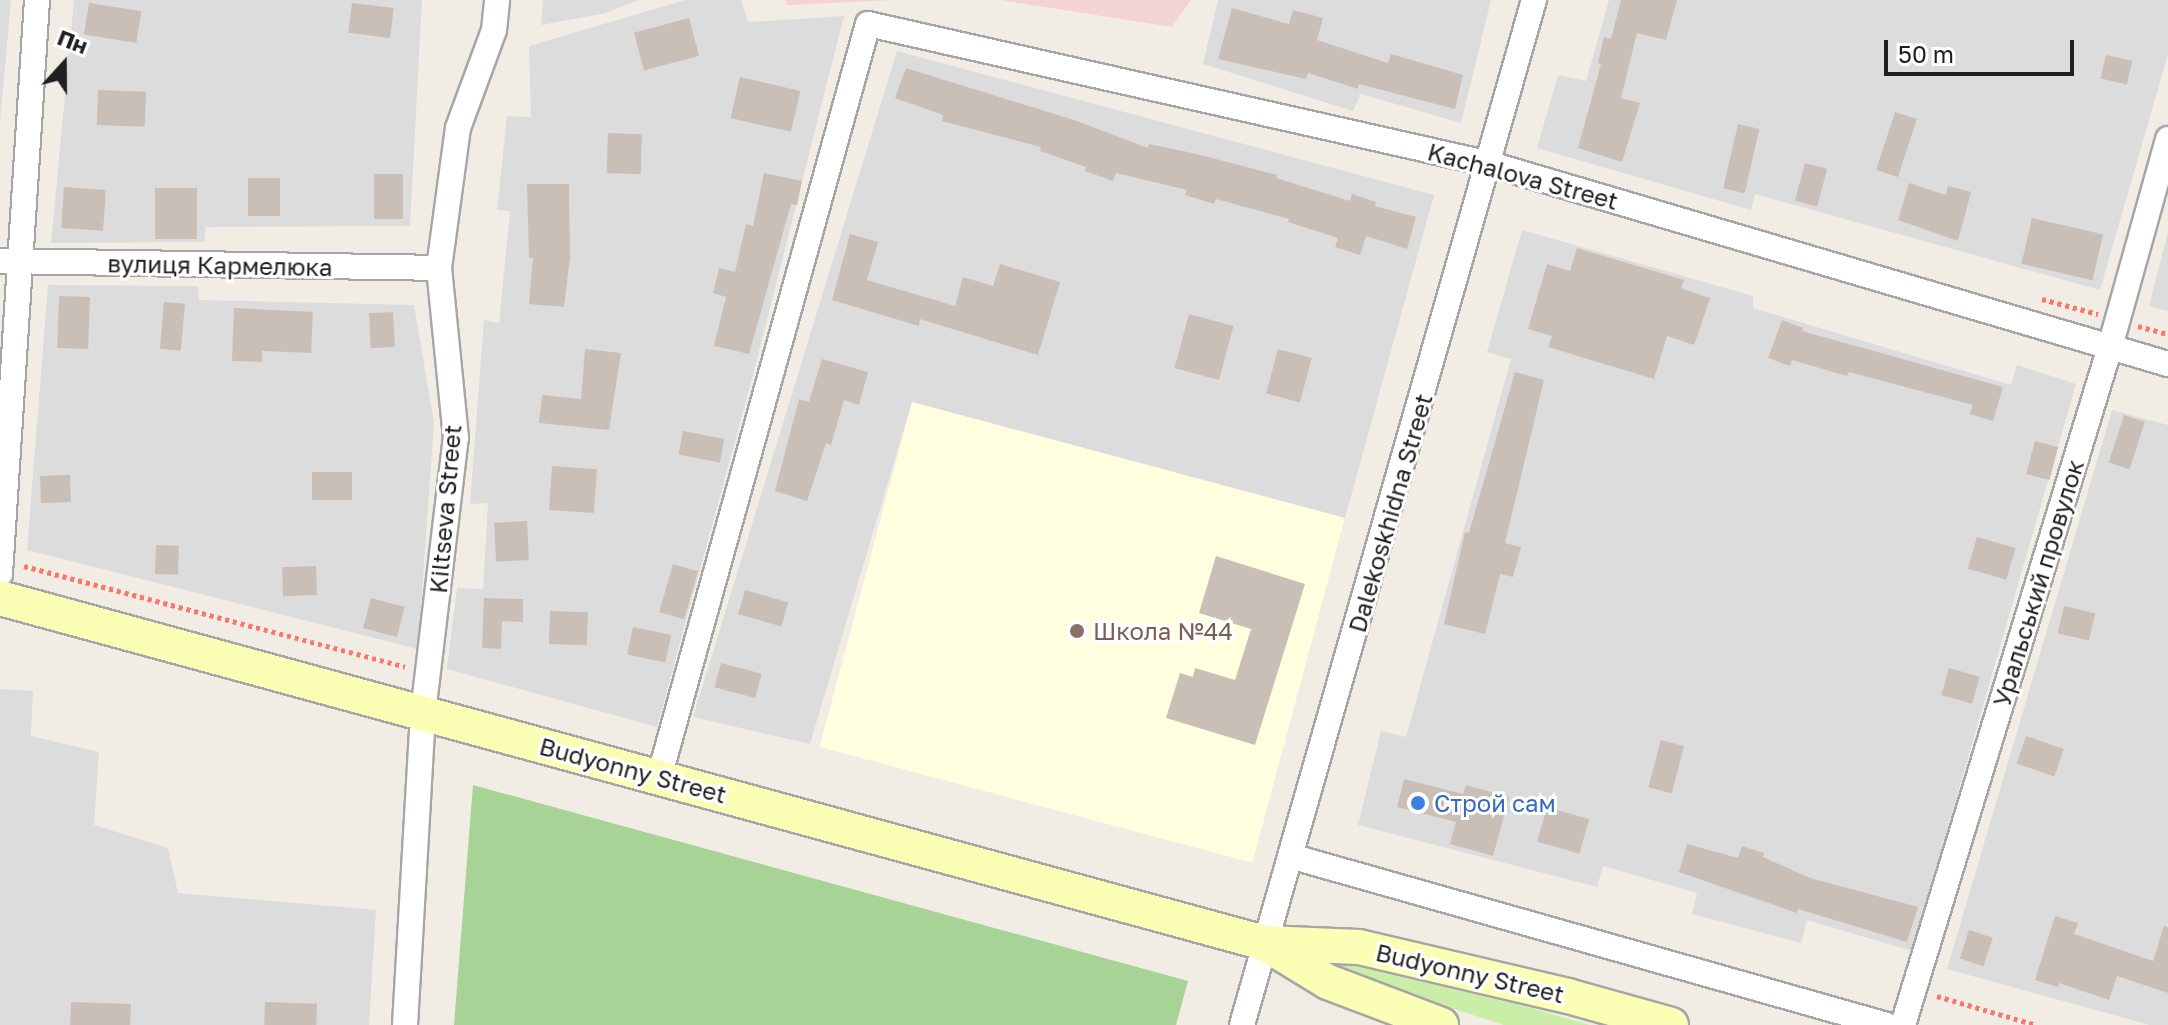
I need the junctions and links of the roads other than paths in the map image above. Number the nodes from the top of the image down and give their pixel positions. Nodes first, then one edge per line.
1 (37, 0) edge
2 (497, 0) edge
3 (1534, 0) edge
4 (2168, 139) edge
5 (1490, 164) junction
6 (11, 262) edge
7 (439, 268) junction
8 (2110, 347) junction
9 (2168, 364) edge
10 (1, 560) edge
11 (0, 574) edge
12 (0, 598) edge
13 (423, 713) junction
14 (659, 778) junction
15 (1290, 856) junction
16 (1265, 943) junction
17 (405, 1025) edge
18 (1242, 1025) edge
19 (1441, 1025) edge
20 (1671, 1025) edge
21 (1887, 1025) edge
22 (1903, 1025) edge

1 - 6 street
2 - 7 street, Kiltseva Street
3 - 5 street, Dalekoskhidna Street
4 - 8 street, Уральський провулок
5 - 8 street, Kachalova Street
5 - 14 street, Kachalova Street
5 - 15 street, Dalekoskhidna Street
6 - 7 street, вулиця Кармелюка
6 - 10 street
7 - 13 street, Kiltseva Street
8 - 9 street, Kachalova Street
8 - 22 street, Уральський провулок
10 - 11 street
12 - 13 main road, Budyonny Street
13 - 14 main road, Budyonny Street
13 - 17 street, Kiltseva Street
14 - 16 main road, Budyonny Street
15 - 16 street, Dalekoskhidna Street
15 - 21 street
16 - 18 street, Dalekoskhidna Street
16 - 19 main road, Budyonny Street
16 - 20 main road, Budyonny Street

